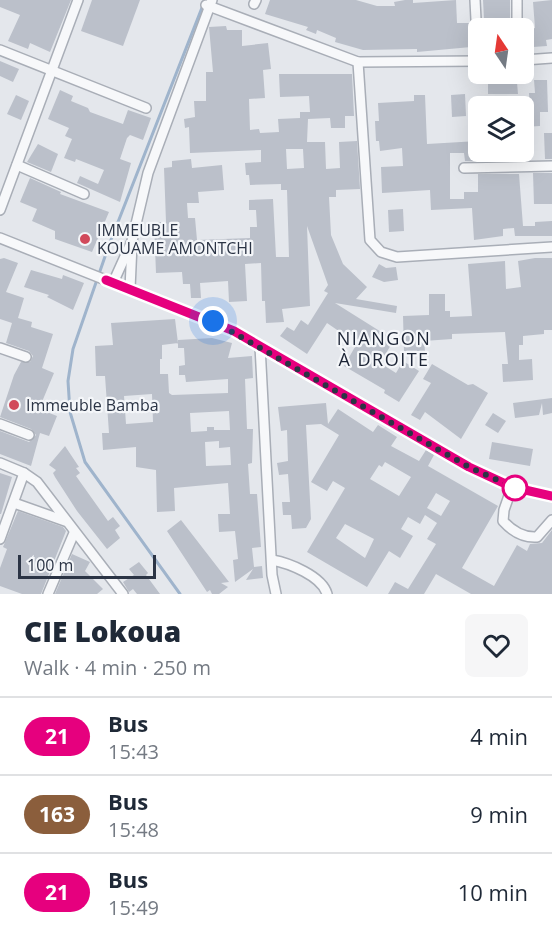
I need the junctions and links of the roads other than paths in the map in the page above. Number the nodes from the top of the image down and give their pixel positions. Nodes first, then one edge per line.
1 (78, 0) edge
2 (475, 0) edge
3 (517, 0) edge
4 (209, 3) edge
5 (476, 18) edge
6 (517, 18) edge
7 (0, 51) edge
8 (552, 58) edge
9 (534, 59) edge
10 (468, 60) edge
11 (358, 62) junction
12 (52, 71) junction
13 (146, 108) dead end
14 (17, 165) junction
15 (552, 166) edge
16 (464, 168) dead end
17 (84, 194) dead end
18 (0, 210) edge
19 (0, 238) edge
20 (132, 242) junction
21 (552, 247) edge
22 (110, 281) junction
23 (130, 289) junction
24 (260, 346) junction
25 (0, 348) edge
26 (26, 357) dead end
27 (0, 424) edge
28 (29, 435) dead end
29 (0, 463) edge
30 (24, 473) junction
31 (512, 487) junction
32 (552, 496) edge
33 (14, 503) junction
34 (552, 520) edge
35 (66, 521) junction
36 (74, 533) junction
37 (0, 539) edge
38 (272, 560) junction
39 (48, 594) edge
40 (123, 594) edge
41 (276, 594) edge
42 (327, 594) edge

1 - 12 street
2 - 5 street
3 - 6 street
4 - 11 street
4 - 20 street
7 - 12 street
8 - 9 street
10 - 11 street
11 - 21 street
12 - 13 street
12 - 14 street
14 - 17 street
14 - 18 street
15 - 16 street
19 - 22 street
20 - 22 street
20 - 23 street
22 - 23 street
23 - 24 street
24 - 31 street
24 - 38 street
25 - 26 street
27 - 28 street
29 - 30 street
30 - 33 street
30 - 35 street
31 - 32 street
31 - 34 street
33 - 35 street
33 - 37 street
35 - 36 street
36 - 39 street
36 - 40 street
38 - 41 street
38 - 42 street

